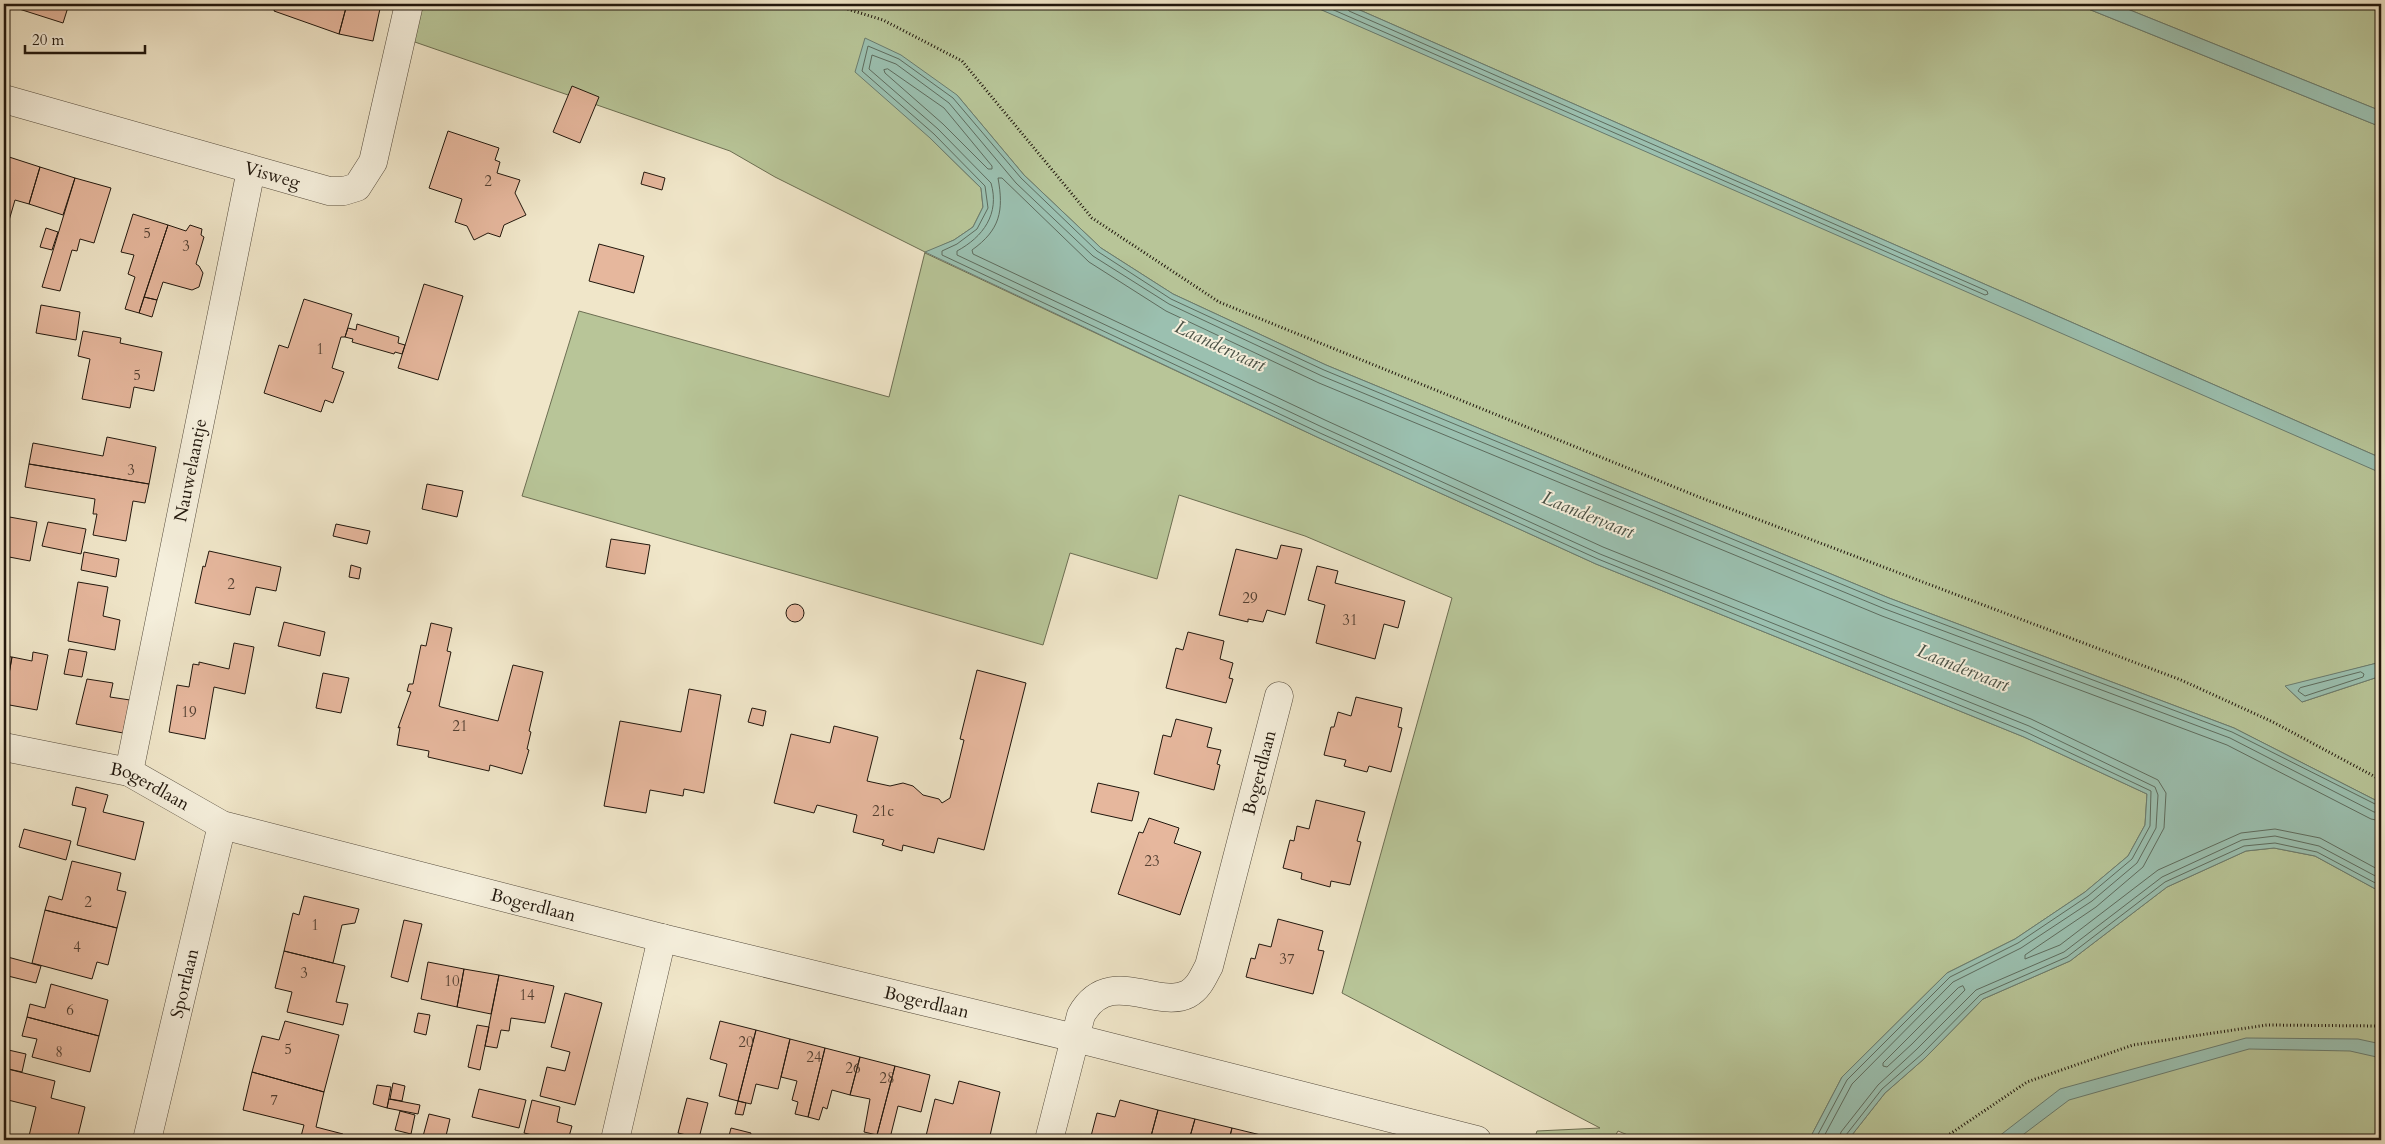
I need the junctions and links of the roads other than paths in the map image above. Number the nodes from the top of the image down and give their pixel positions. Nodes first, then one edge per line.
1 (409, 4) edge
2 (4, 99) edge
3 (251, 170) junction
4 (1279, 696) dead end
5 (4, 747) edge
6 (129, 772) junction
7 (222, 825) junction
8 (662, 938) junction
9 (1075, 1038) junction
10 (147, 1140) edge
11 (615, 1140) edge
12 (1049, 1140) edge
13 (1477, 1140) edge

1 - 3 street, Visweg
2 - 3 street, Visweg
3 - 6 street, Nauwelaantje
4 - 9 street, Bogerdlaan
5 - 6 street, Bogerdlaan
6 - 7 street, Bogerdlaan
7 - 8 street, Bogerdlaan
7 - 10 street, Sportlaan
8 - 9 street, Bogerdlaan
8 - 11 street
9 - 12 street
9 - 13 street, Bogerdlaan

